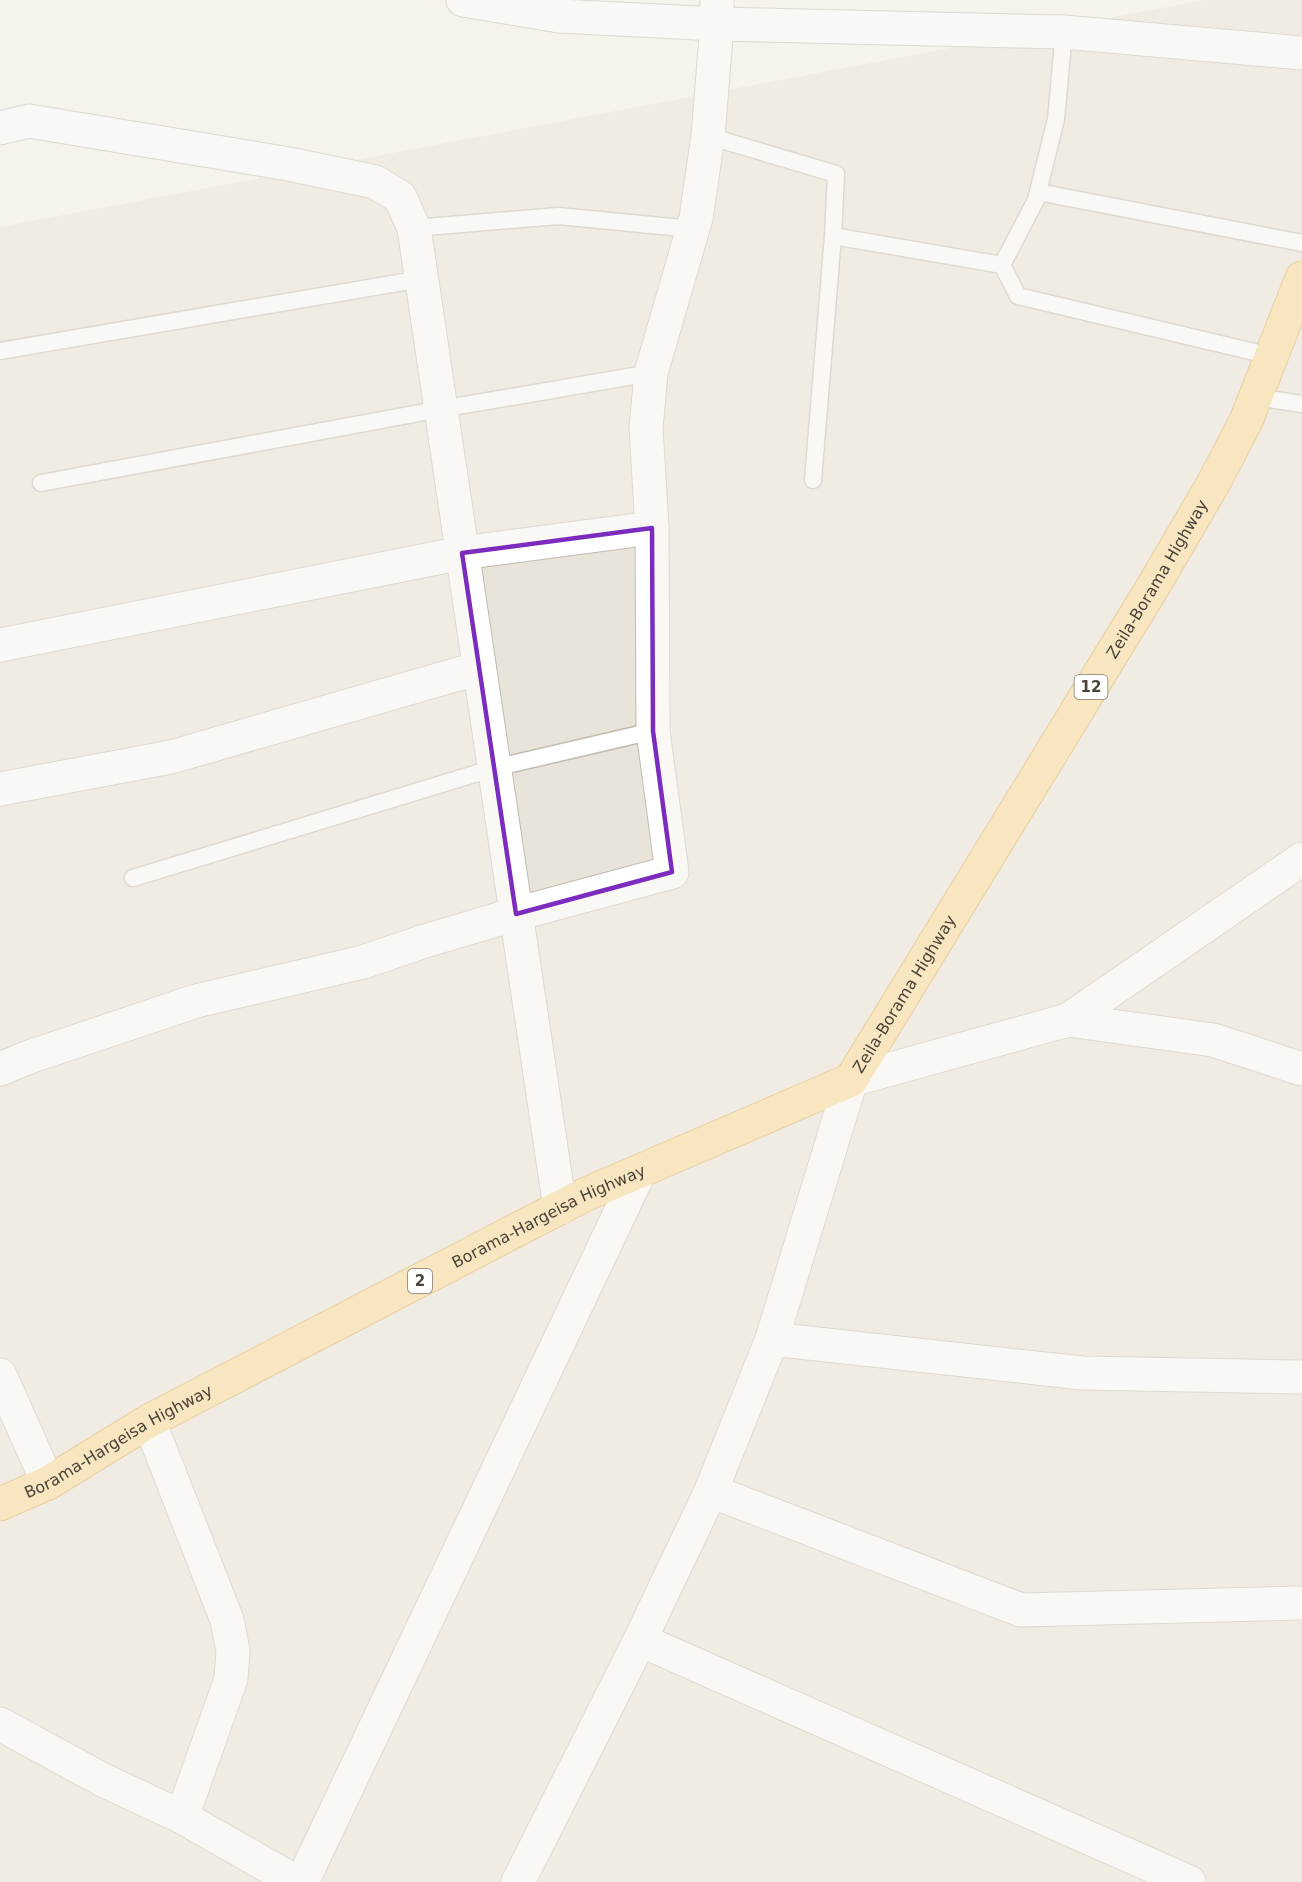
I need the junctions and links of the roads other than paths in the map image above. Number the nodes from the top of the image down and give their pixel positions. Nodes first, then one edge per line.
1 (463, 0) edge
2 (717, 12) edge
3 (1064, 32) junction
4 (1302, 52) edge
5 (0, 128) edge
6 (708, 136) junction
7 (1038, 192) junction
8 (414, 228) junction
9 (693, 229) junction
10 (833, 236) junction
11 (1302, 243) edge
12 (1002, 265) junction
13 (1302, 278) edge
14 (421, 279) junction
15 (0, 351) edge
16 (1271, 356) junction
17 (651, 373) junction
18 (1244, 395) dead end
19 (1302, 404) edge
20 (441, 409) junction
21 (813, 480) dead end
22 (41, 483) dead end
23 (652, 528) junction
24 (462, 553) junction
25 (0, 645) edge
26 (479, 668) junction
27 (653, 731) junction
28 (494, 768) junction
29 (0, 789) edge
30 (1302, 859) edge
31 (133, 878) dead end
32 (516, 914) junction
33 (1068, 1020) junction
34 (0, 1069) edge
35 (1302, 1070) edge
36 (851, 1080) junction
37 (639, 1173) junction
38 (560, 1208) junction
39 (772, 1339) junction
40 (0, 1374) edge
41 (1302, 1377) edge
42 (149, 1421) junction
43 (48, 1483) junction
44 (711, 1491) junction
45 (0, 1504) edge
46 (1302, 1603) edge
47 (640, 1640) junction
48 (0, 1724) edge
49 (182, 1817) junction
50 (296, 1882) edge
51 (302, 1882) edge
52 (518, 1882) edge
53 (1189, 1882) edge

1 - 2 street
2 - 3 street
2 - 6 street
3 - 4 street
3 - 7 lane
5 - 8 street
6 - 9 street
6 - 10 lane
7 - 11 lane
7 - 12 lane
8 - 9 lane
8 - 14 street
9 - 17 street
10 - 12 lane
10 - 21 lane
12 - 16 lane
13 - 16 highway, Zeila-Borama Highway / 12
14 - 15 lane
14 - 20 street
16 - 36 highway, Zeila-Borama Highway / 12
17 - 20 lane
17 - 23 street
18 - 19 lane
20 - 22 lane
20 - 24 street
23 - 24 street
23 - 27 street
24 - 25 street
24 - 26 street
26 - 28 street
26 - 29 street
27 - 28 lane
27 - 32 street
28 - 31 lane
28 - 32 street
30 - 33 street
32 - 34 street
32 - 38 street
33 - 35 street
33 - 36 street
36 - 37 highway, Borama-Hargeisa Highway / 2
36 - 39 street
37 - 38 highway, Borama-Hargeisa Highway / 2
37 - 51 street
38 - 42 highway, Borama-Hargeisa Highway / 2
39 - 41 street
39 - 44 street
40 - 43 street
42 - 43 highway, Borama-Hargeisa Highway / 2
42 - 49 street
43 - 45 highway, Borama-Hargeisa Highway / 2
44 - 46 street
44 - 47 street
47 - 52 street
47 - 53 street
48 - 49 street
49 - 50 street

